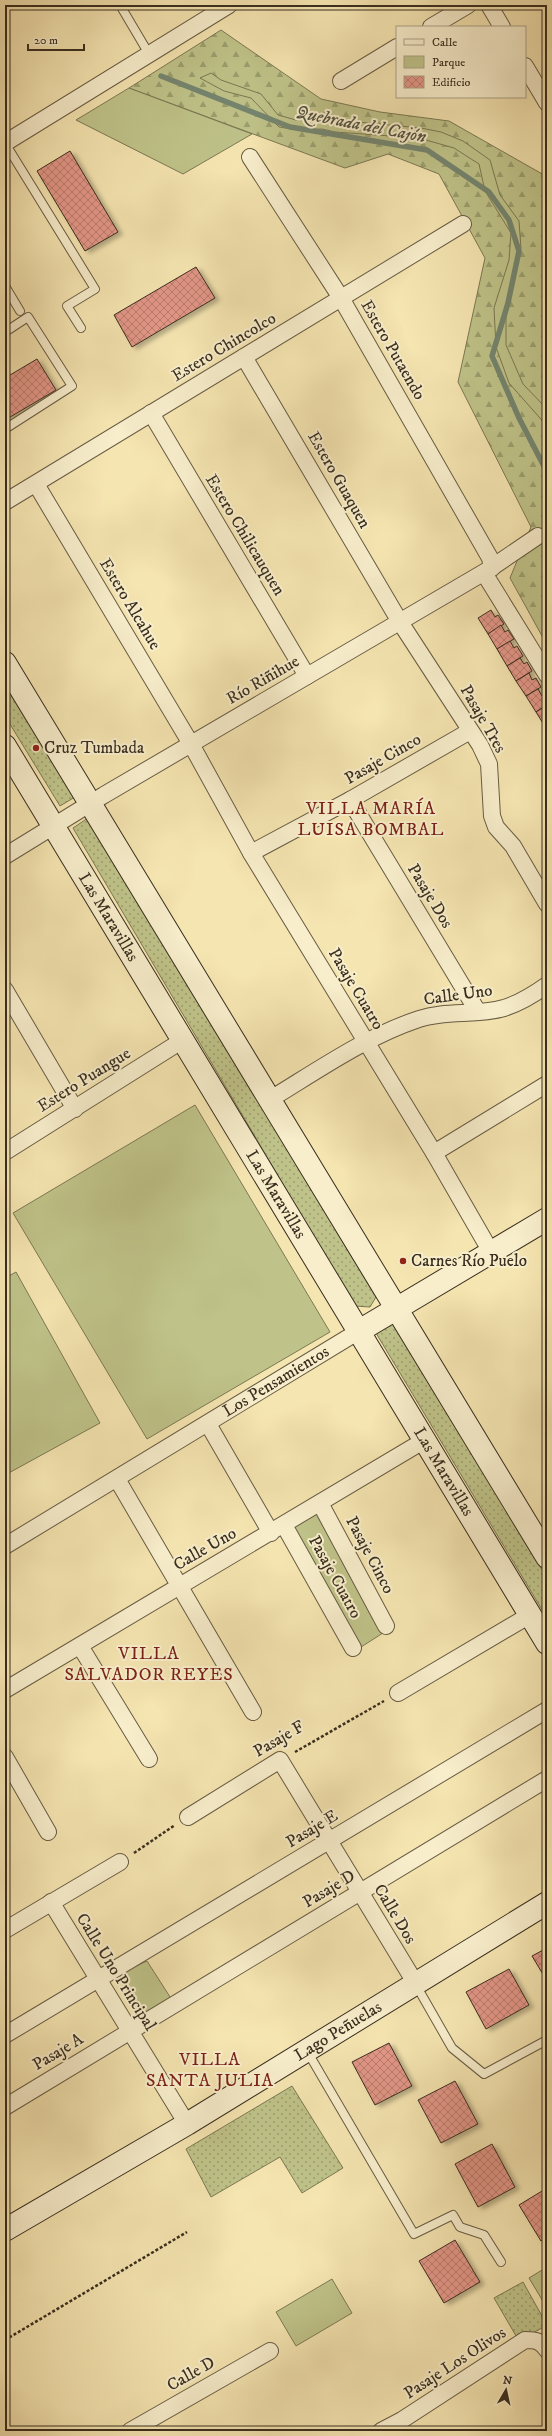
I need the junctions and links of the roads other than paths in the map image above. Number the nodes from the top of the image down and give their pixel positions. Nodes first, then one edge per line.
1 (120, 5) edge
2 (229, 5) edge
3 (468, 5) edge
4 (489, 5) edge
5 (433, 26) edge
6 (501, 26) edge
7 (396, 49) edge
8 (149, 54) junction
9 (526, 68) edge
10 (341, 81) dead end
11 (547, 103) edge
12 (5, 143) edge
13 (250, 157) dead end
14 (463, 224) dead end
15 (5, 286) edge
16 (340, 298) junction
17 (20, 310) dead end
18 (81, 328) dead end
19 (5, 332) edge
20 (244, 357) junction
21 (151, 414) junction
22 (5, 429) edge
23 (36, 484) junction
24 (5, 502) edge
25 (538, 536) dead end
26 (488, 570) junction
27 (400, 622) junction
28 (5, 663) edge
29 (547, 675) edge
30 (307, 676) junction
31 (470, 731) junction
32 (192, 744) junction
33 (5, 746) edge
34 (350, 800) junction
35 (90, 804) junction
36 (53, 825) junction
37 (250, 853) junction
38 (5, 856) edge
39 (547, 904) edge
40 (547, 985) edge
41 (5, 990) edge
42 (478, 1012) junction
43 (183, 1040) junction
44 (366, 1042) junction
45 (547, 1084) edge
46 (269, 1100) junction
47 (75, 1109) junction
48 (5, 1152) edge
49 (434, 1153) junction
50 (547, 1219) edge
51 (491, 1252) junction
52 (395, 1310) junction
53 (359, 1331) junction
54 (208, 1424) junction
55 (425, 1440) junction
56 (117, 1479) junction
57 (320, 1503) junction
58 (277, 1529) junction
59 (5, 1546) edge
60 (547, 1557) edge
61 (180, 1586) junction
62 (530, 1615) junction
63 (386, 1626) dead end
64 (547, 1643) edge
65 (80, 1646) junction
66 (353, 1648) dead end
67 (5, 1690) edge
68 (398, 1693) road end
69 (547, 1710) edge
70 (253, 1712) dead end
71 (5, 1757) edge
72 (149, 1758) dead end
73 (280, 1760) joint
74 (547, 1779) edge
75 (188, 1817) road end
76 (48, 1832) dead end
77 (329, 1841) junction
78 (120, 1862) road end
79 (360, 1892) junction
80 (51, 1902) junction
81 (547, 1903) edge
82 (5, 1930) edge
83 (97, 1979) junction
84 (416, 1984) junction
85 (130, 2031) junction
86 (5, 2035) edge
87 (547, 2040) edge
88 (307, 2051) junction
89 (5, 2107) edge
90 (187, 2124) junction
91 (5, 2230) edge
92 (501, 2262) dead end
93 (547, 2350) edge
94 (270, 2351) dead end
95 (405, 2426) edge
96 (130, 2431) edge
97 (381, 2431) edge

1 - 8 lane
2 - 8 street
3 - 5 street
4 - 6 street
7 - 10 street
8 - 12 street
9 - 11 street
12 - 18 lane
13 - 16 street, Estero Putaendo
14 - 16 street, Estero Chincolco
15 - 17 lane
16 - 20 street, Estero Chincolco
16 - 26 street, Estero Putaendo
19 - 22 lane
20 - 21 street, Estero Chincolco
20 - 27 street, Estero Guaquen
21 - 23 street, Estero Chincolco
21 - 30 street, Estero Chilicauquen
23 - 24 street, Estero Chincolco
23 - 32 street, Estero Alcahue
25 - 26 street, Río Riñihue
26 - 27 street, Río Riñihue
26 - 29 street, Estero Putaendo
27 - 30 street, Río Riñihue
27 - 31 street, Pasaje Tres
28 - 35 street
30 - 32 street, Río Riñihue
31 - 34 street, Pasaje Cinco
31 - 39 street, Pasaje Tres
32 - 35 street, Río Riñihue
32 - 37 street, Pasaje Cuatro
33 - 36 street, Las Maravillas
34 - 37 street, Pasaje Cinco
34 - 42 street, Pasaje Dos
35 - 36 street, Río Riñihue
35 - 46 street
36 - 38 street, Río Riñihue
36 - 43 street, Las Maravillas
37 - 44 street, Pasaje Cuatro
40 - 42 street, Calle Uno
41 - 47 street
42 - 44 street, Calle Uno
43 - 47 street, Estero Puangue
43 - 53 street, Las Maravillas
44 - 46 street, Calle Uno
44 - 49 street, Pasaje Cuatro
45 - 49 street
46 - 52 street
47 - 48 street, Estero Puangue
49 - 51 street, Pasaje Cuatro
50 - 51 street, Los Pensamientos
51 - 52 street, Los Pensamientos
52 - 53 street, Los Pensamientos
52 - 60 street
53 - 54 street, Los Pensamientos
53 - 55 street, Las Maravillas
54 - 56 street, Los Pensamientos
54 - 58 street, Pasaje Cuatro
55 - 57 street, Calle Uno
55 - 62 street, Las Maravillas
56 - 59 street, Los Pensamientos
56 - 61 street
57 - 58 street, Calle Uno
57 - 63 street, Pasaje Cinco
58 - 61 street, Calle Uno
58 - 66 street, Pasaje Cuatro
61 - 65 street, Calle Uno
61 - 70 street
62 - 64 street, Las Maravillas
62 - 68 street
65 - 67 street, Calle Uno
65 - 72 street
69 - 77 street, Pasaje E
71 - 76 street
73 - 75 street, Pasaje F
73 - 77 street, Calle Dos
74 - 79 street, Pasaje D
77 - 79 street, Calle Dos
77 - 83 street, Pasaje E
78 - 80 street
79 - 84 street, Calle Dos
79 - 85 street, Pasaje D
80 - 82 street
80 - 83 street, Calle Uno Principal
81 - 84 street, Lago Peñuelas
83 - 85 street, Calle Uno Principal
83 - 86 street, Pasaje E
84 - 87 lane
84 - 88 street, Lago Peñuelas
85 - 89 street, Pasaje A
85 - 90 street, Calle Uno Principal
88 - 90 street, Lago Peñuelas
88 - 92 lane
90 - 91 street, Lago Peñuelas
93 - 95 street, Pasaje Los Olivos
94 - 96 street, Calle D
95 - 97 street, Pasaje Los Olivos

